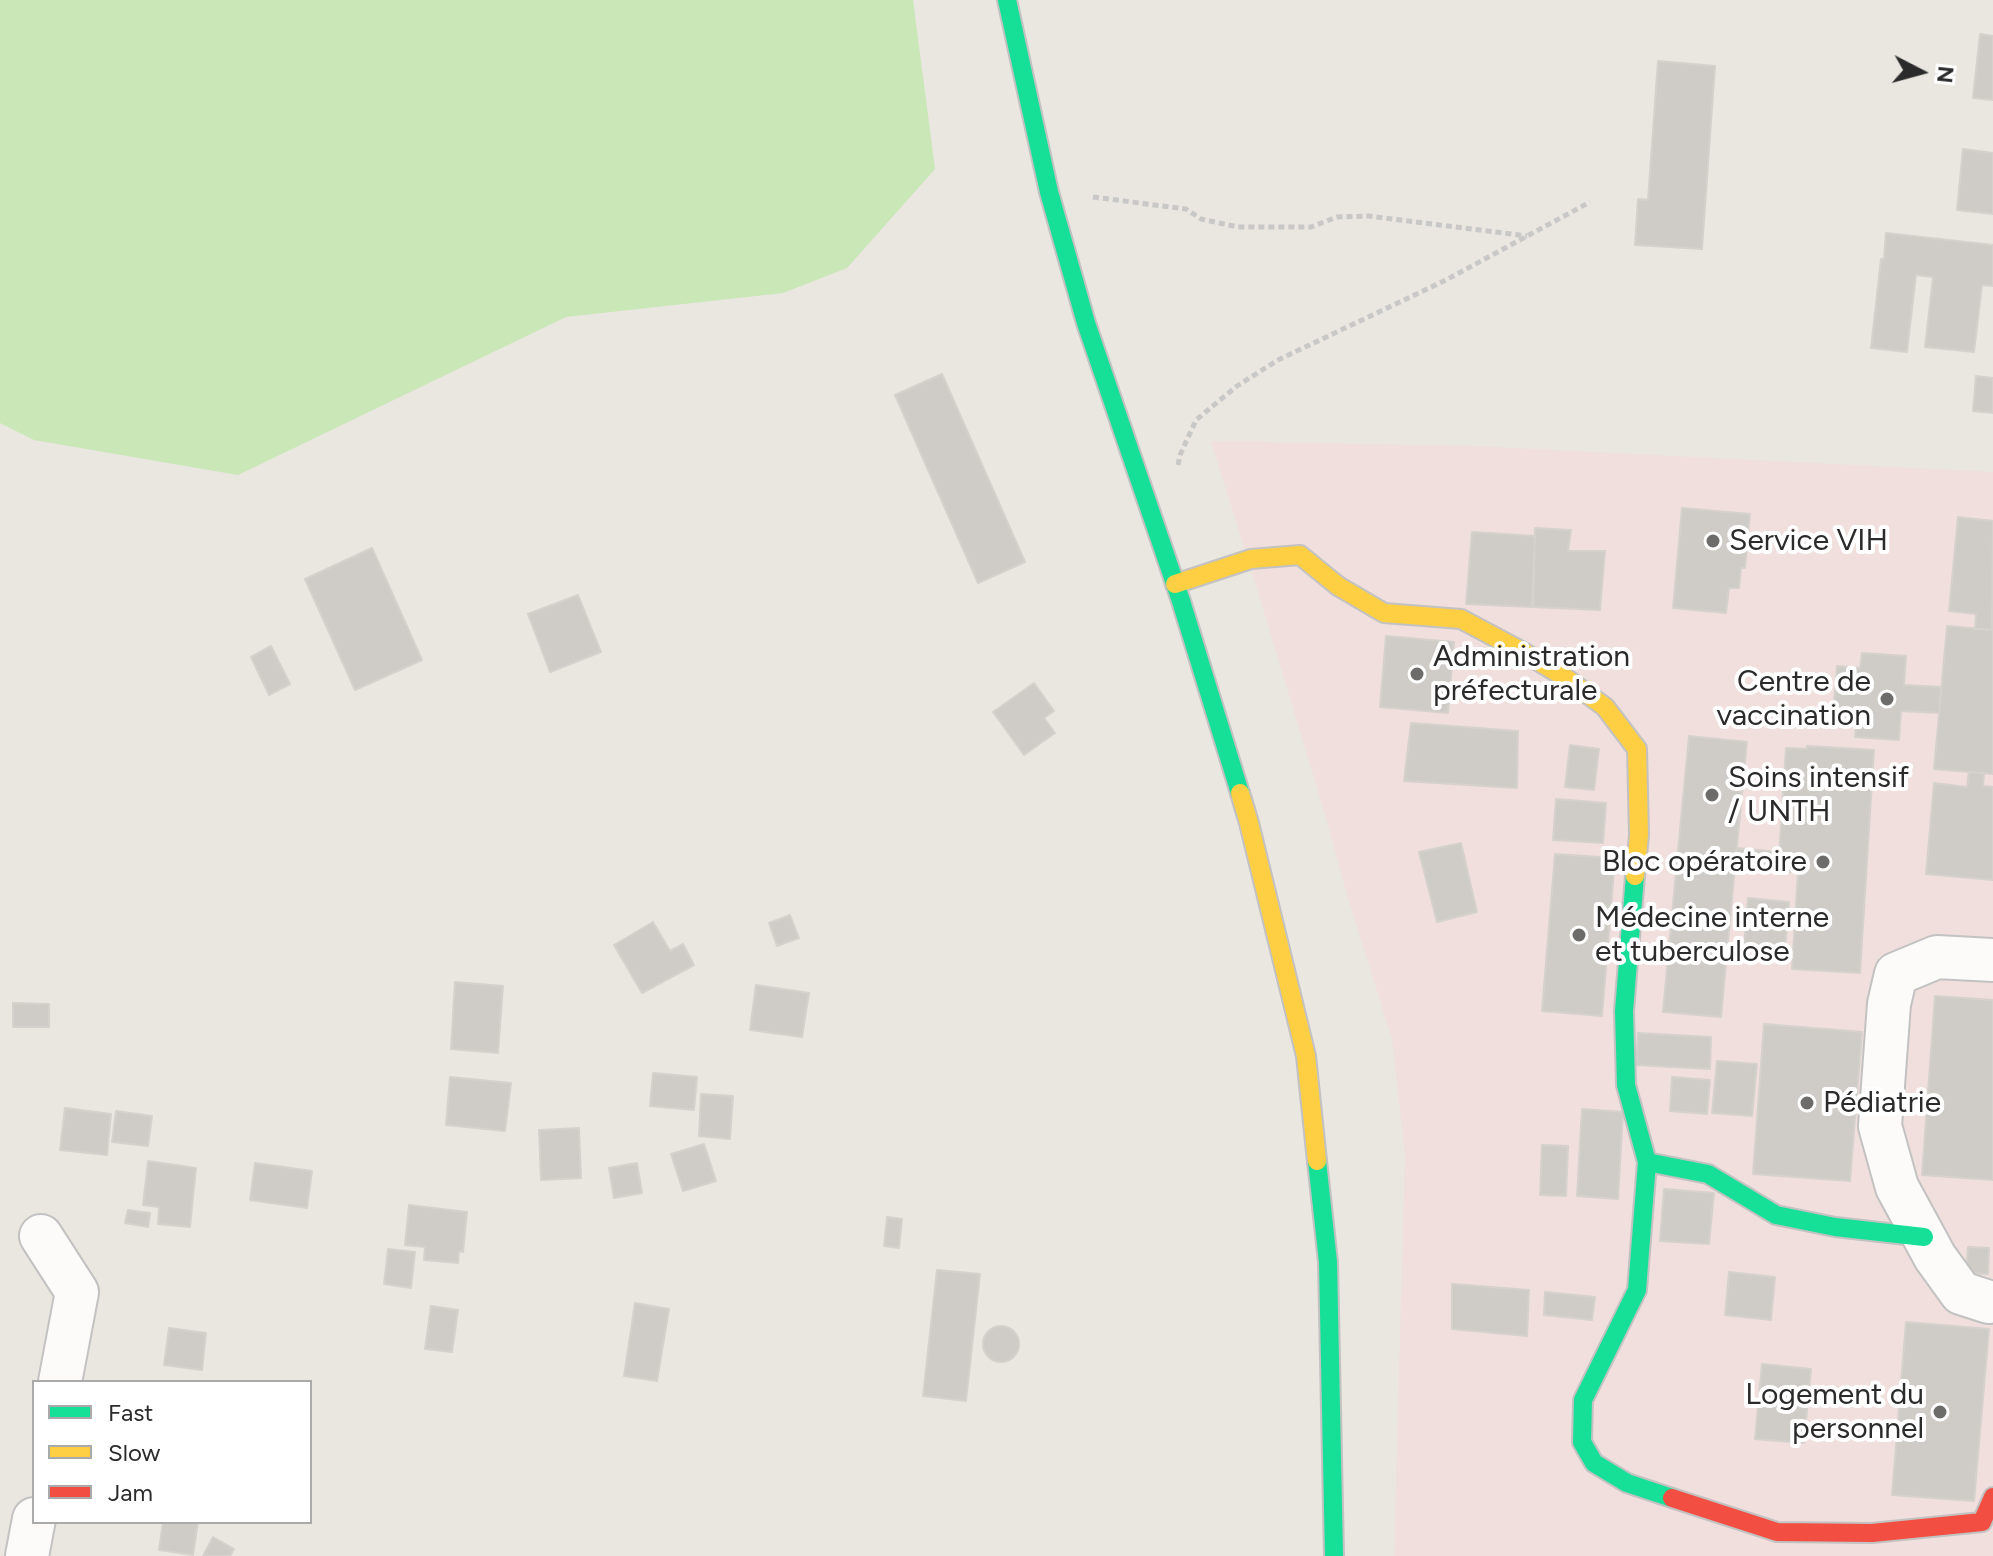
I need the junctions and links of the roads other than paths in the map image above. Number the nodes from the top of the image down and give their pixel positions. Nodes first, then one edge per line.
1 (1007, 0) edge
2 (1175, 584) junction
3 (1993, 960) edge
4 (1647, 1162) junction
5 (41, 1236) dead end
6 (1924, 1237) junction
7 (1992, 1305) edge
8 (60, 1380) edge
9 (1993, 1497) edge
10 (33, 1524) edge
11 (27, 1556) edge
12 (1334, 1556) edge

1 - 2 street
2 - 4 street
2 - 12 street
3 - 6 street
4 - 6 street
4 - 9 street
5 - 8 street
6 - 7 street
10 - 11 street

